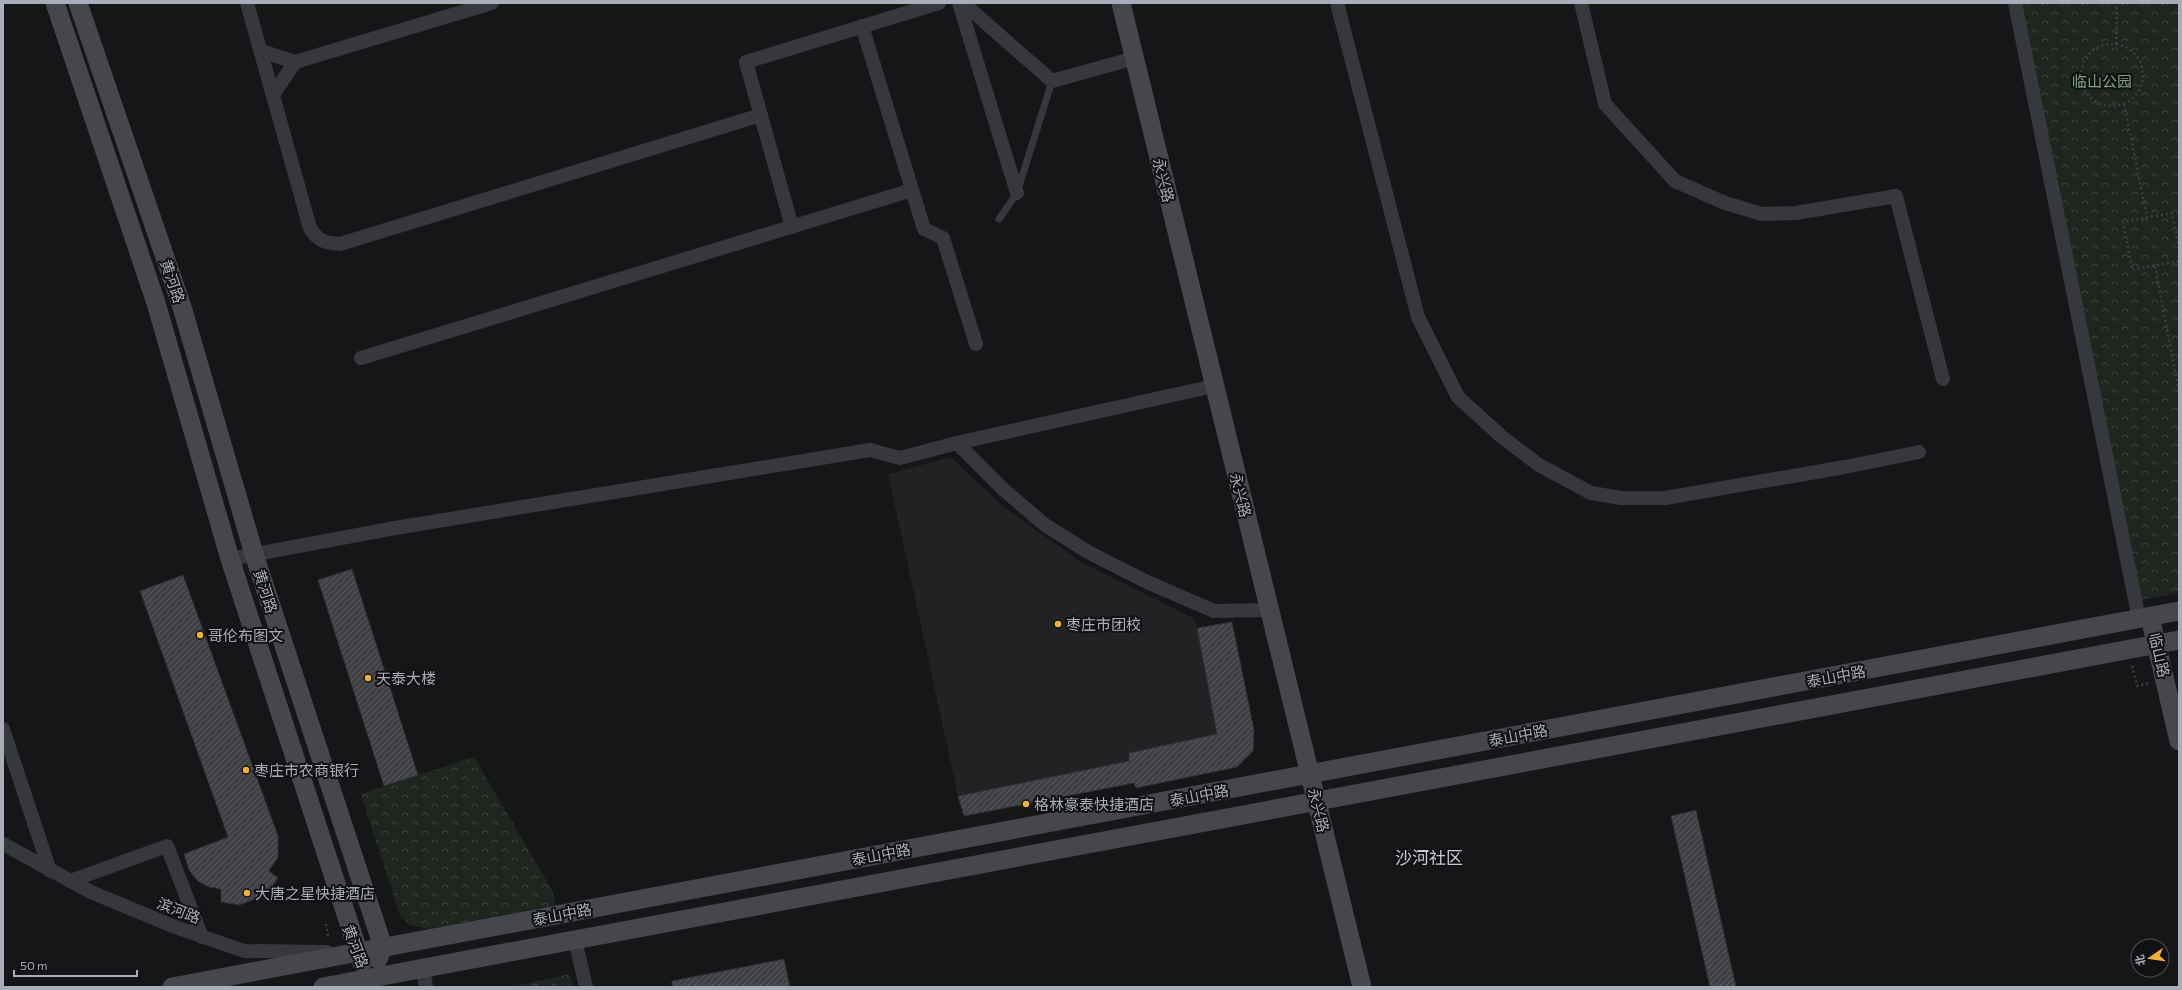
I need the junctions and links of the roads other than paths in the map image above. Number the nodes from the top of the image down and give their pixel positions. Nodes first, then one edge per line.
1 (55, 3) edge
2 (78, 3) edge
3 (247, 3) edge
4 (492, 3) edge
5 (939, 3) edge
6 (959, 3) edge
7 (963, 3) edge
8 (1121, 3) edge
9 (1338, 3) edge
10 (1581, 3) edge
11 (2015, 3) edge
12 (862, 26) junction
13 (261, 51) junction
14 (1135, 58) junction
15 (295, 62) junction
16 (1052, 81) junction
17 (273, 95) junction
18 (761, 115) junction
19 (912, 190) junction
20 (1017, 193) junction
21 (999, 219) dead end
22 (792, 227) junction
23 (976, 344) dead end
24 (361, 358) dead end
25 (1944, 379) dead end
26 (1214, 386) junction
27 (957, 443) junction
28 (1919, 452) dead end
29 (254, 554) junction
30 (230, 559) junction
31 (1269, 610) junction
32 (2179, 611) edge
33 (2145, 618) junction
34 (2179, 640) edge
35 (2157, 644) junction
36 (3, 729) edge
37 (2179, 741) edge
38 (1310, 774) junction
39 (1317, 801) junction
40 (3, 844) edge
41 (50, 871) junction
42 (70, 881) junction
43 (202, 937) junction
44 (575, 940) junction
45 (383, 947) junction
46 (357, 952) junction
47 (423, 968) junction
48 (369, 983) edge
49 (172, 987) edge
50 (323, 987) edge
51 (426, 987) edge
52 (586, 987) edge
53 (1362, 987) edge

1 - 30 main road, 黄河路
2 - 29 main road, 黄河路
3 - 13 street
4 - 15 street
5 - 12 street
6 - 20 street
7 - 16 street
8 - 14 main road, 永兴路
9 - 28 street
10 - 25 street
11 - 33 street
12 - 18 street
12 - 19 street
13 - 15 street
13 - 17 street
14 - 16 street
14 - 26 main road, 永兴路
15 - 17 street
16 - 20 lane
17 - 18 street
18 - 22 street
19 - 22 street
19 - 23 street
20 - 21 lane
22 - 24 street
26 - 27 street
26 - 31 main road, 永兴路
27 - 29 street
27 - 31 street
29 - 30 street
29 - 45 main road, 黄河路
30 - 46 main road, 黄河路
31 - 38 main road, 永兴路
32 - 33 main road, 泰山中路
33 - 35 main road, 临山路
33 - 38 main road, 泰山中路
34 - 35 main road, 泰山中路
35 - 37 main road, 临山路
35 - 39 main road, 泰山中路
36 - 41 street
38 - 39 main road, 永兴路
38 - 45 main road, 泰山中路
39 - 44 main road, 泰山中路
39 - 53 main road, 永兴路
40 - 41 street, 滨河路
41 - 42 street, 滨河路
42 - 43 street, 滨河路
42 - 43 street
43 - 46 street, 滨河路
44 - 47 main road, 泰山中路
44 - 52 street
45 - 46 main road, 泰山中路
45 - 48 main road, 黄河路
46 - 48 main road, 黄河路
46 - 49 main road, 泰山中路
47 - 48 main road, 泰山中路
47 - 51 street
48 - 50 main road, 泰山中路

